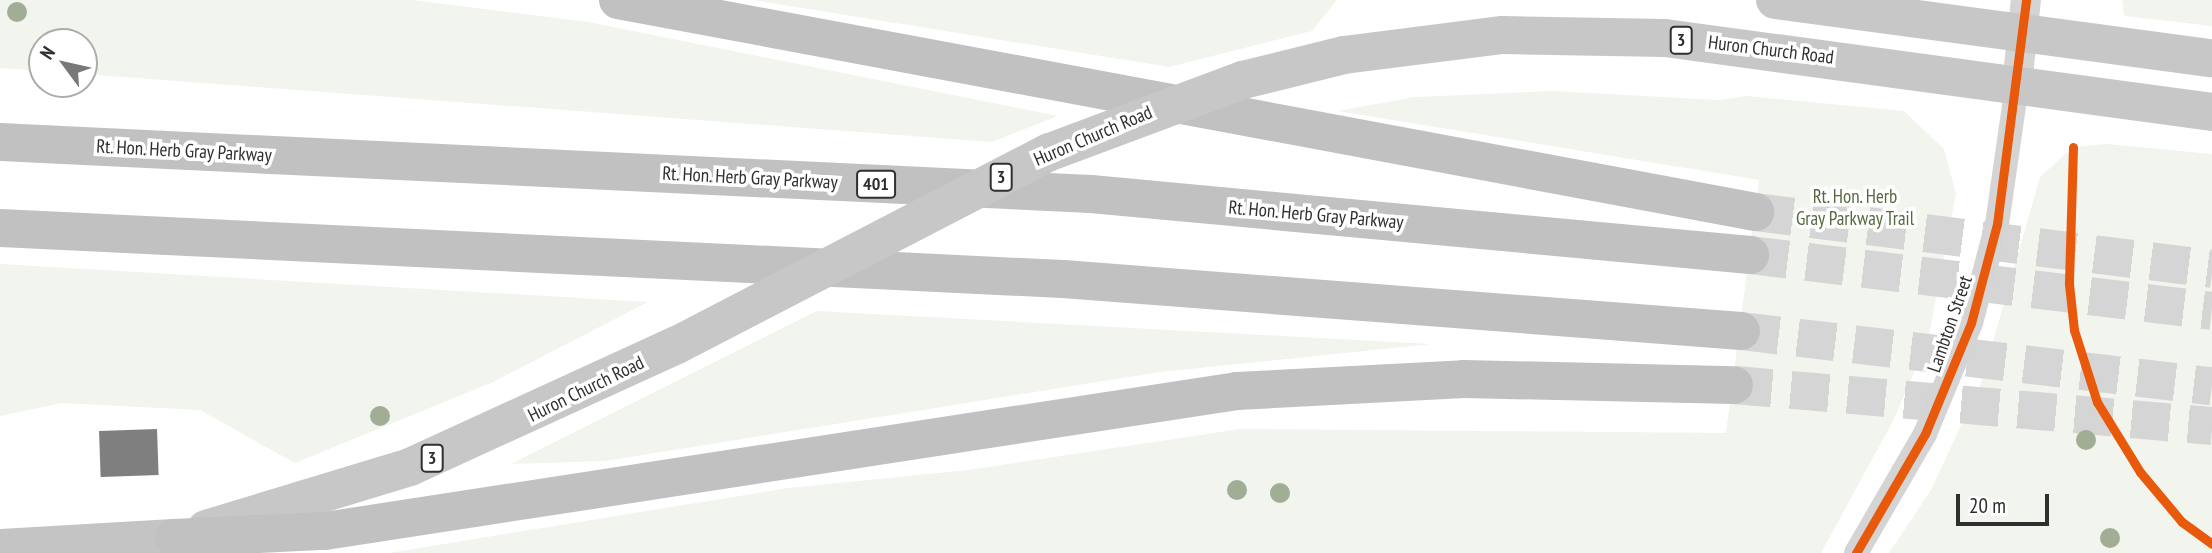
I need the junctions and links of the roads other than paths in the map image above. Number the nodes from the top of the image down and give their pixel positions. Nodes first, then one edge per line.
1 (618, 0) edge
2 (1775, 0) edge
3 (2025, 17) edge
4 (2212, 58) edge
5 (2017, 85) junction
6 (2212, 112) edge
7 (0, 142) edge
8 (1755, 212) tunnel mouth
9 (0, 228) edge
10 (1750, 255) tunnel mouth
11 (1741, 331) tunnel mouth
12 (1734, 385) tunnel mouth
13 (174, 538) junction
14 (0, 548) edge
15 (1856, 553) edge

1 - 8 highway
2 - 3 main road
3 - 4 main road
3 - 5 street
5 - 6 main road, Huron Church Road / 3
5 - 13 main road, Huron Church Road / 3, bridge
5 - 15 street, Lambton Street
7 - 10 highway, Rt. Hon. Herb Gray Parkway / 401
9 - 11 highway
12 - 13 highway
13 - 14 highway, Huron Church Road / 3

